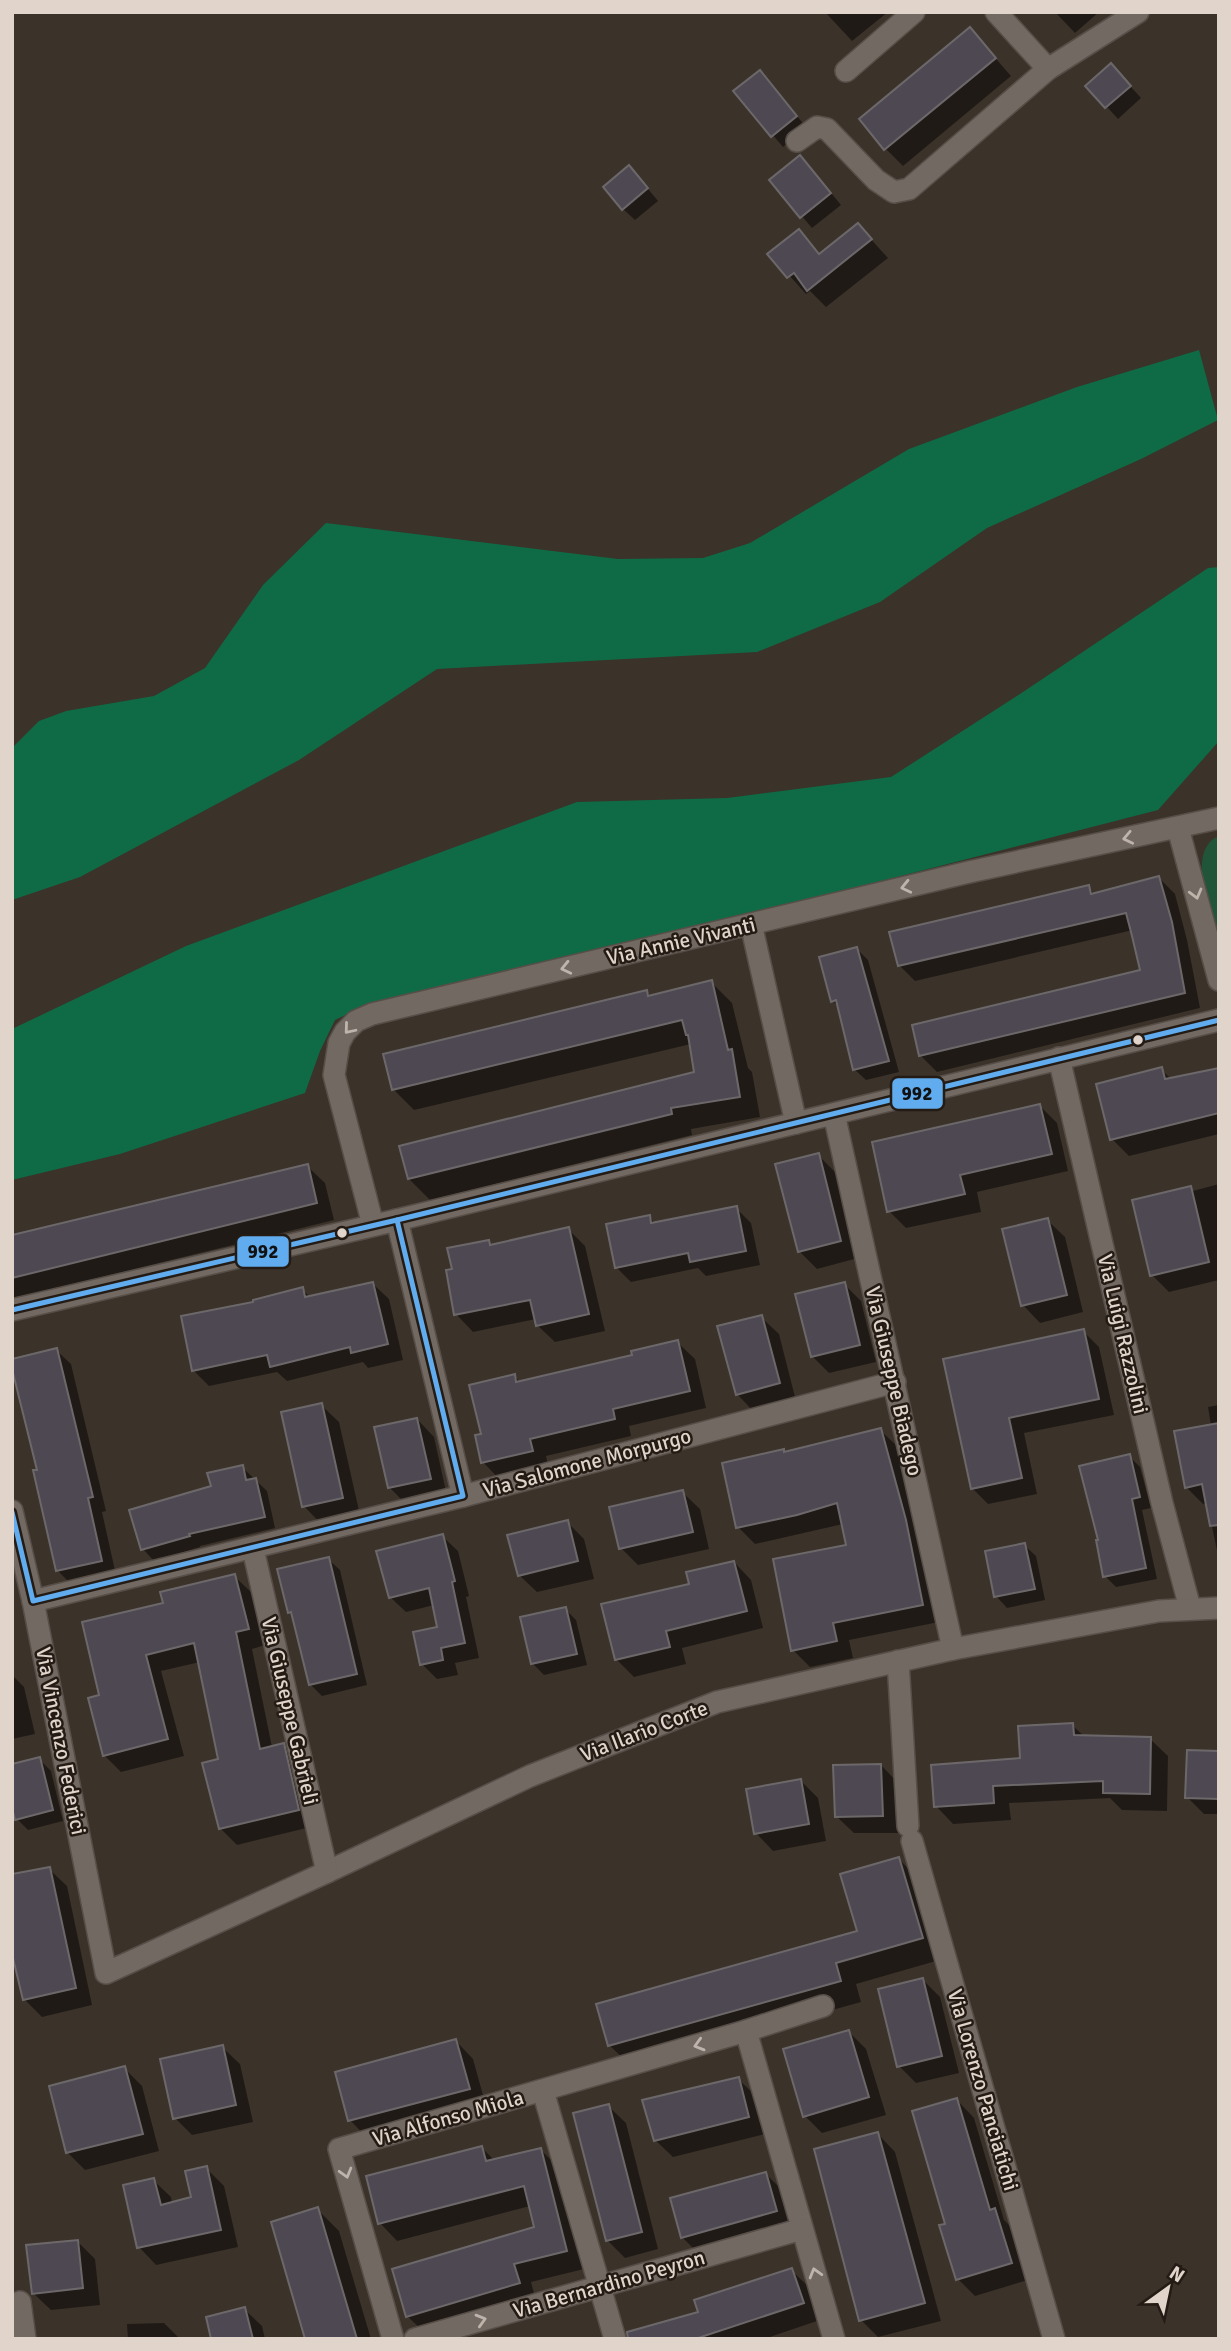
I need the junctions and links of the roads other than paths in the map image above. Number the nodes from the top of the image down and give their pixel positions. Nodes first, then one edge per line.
1 (914, 12) edge
2 (996, 12) edge
3 (1138, 12) edge
4 (1048, 69) junction
5 (846, 71) dead end
6 (797, 141) dead end
7 (1219, 818) edge
8 (1178, 828) junction
9 (751, 924) junction
10 (1219, 980) edge
11 (1219, 1020) edge
12 (1059, 1058) junction
13 (834, 1114) junction
14 (796, 1123) junction
15 (397, 1220) junction
16 (373, 1225) junction
17 (12, 1310) edge
18 (895, 1382) junction
19 (463, 1496) junction
20 (12, 1510) edge
21 (253, 1549) junction
22 (33, 1601) junction
23 (1190, 1608) junction
24 (1219, 1608) edge
25 (953, 1649) junction
26 (898, 1661) junction
27 (327, 1872) junction
28 (106, 1973) joint
29 (823, 2006) dead end
30 (746, 2031) junction
31 (543, 2091) junction
32 (802, 2229) junction
33 (600, 2287) junction
34 (20, 2302) dead end
35 (25, 2339) edge
36 (393, 2339) edge
37 (415, 2339) edge
38 (615, 2339) edge
39 (834, 2339) edge
40 (1054, 2339) edge

1 - 5 street
2 - 4 street
3 - 4 street
4 - 6 street
7 - 8 street, Via Annie Vivanti
8 -> 9 street, Via Annie Vivanti
8 -> 10 street
9 - 14 street
9 -> 16 street, Via Annie Vivanti
11 - 12 street
12 - 13 street
12 - 23 street, Via Luigi Razzolini
13 - 14 street
13 - 18 street, Via Giuseppe Biadego
14 - 15 street
15 - 16 street
15 - 19 street
16 - 17 street
18 - 19 street, Via Salomone Morpurgo
18 - 25 street, Via Giuseppe Biadego
19 - 21 street, Via Salomone Morpurgo
20 - 22 street, Via Vincenzo Federici
21 - 22 street, Via Salomone Morpurgo
21 - 27 street, Via Giuseppe Gabrieli
22 - 28 street, Via Vincenzo Federici
23 - 24 street, Via Ilario Corte
23 - 25 street, Via Ilario Corte
25 - 26 street, Via Ilario Corte
26 - 27 street, Via Ilario Corte
26 - 40 street, Via Lorenzo Panciatichi
27 - 28 street, Via Ilario Corte
29 - 30 street, Via Alfonso Miola
30 -> 31 street, Via Alfonso Miola
30 - 32 street
31 - 33 street
31 -> 36 street, Via Alfonso Miola
32 - 33 street, Via Bernardino Peyron
39 -> 32 street
37 -> 33 street, Via Bernardino Peyron
33 - 38 street
34 - 35 street

